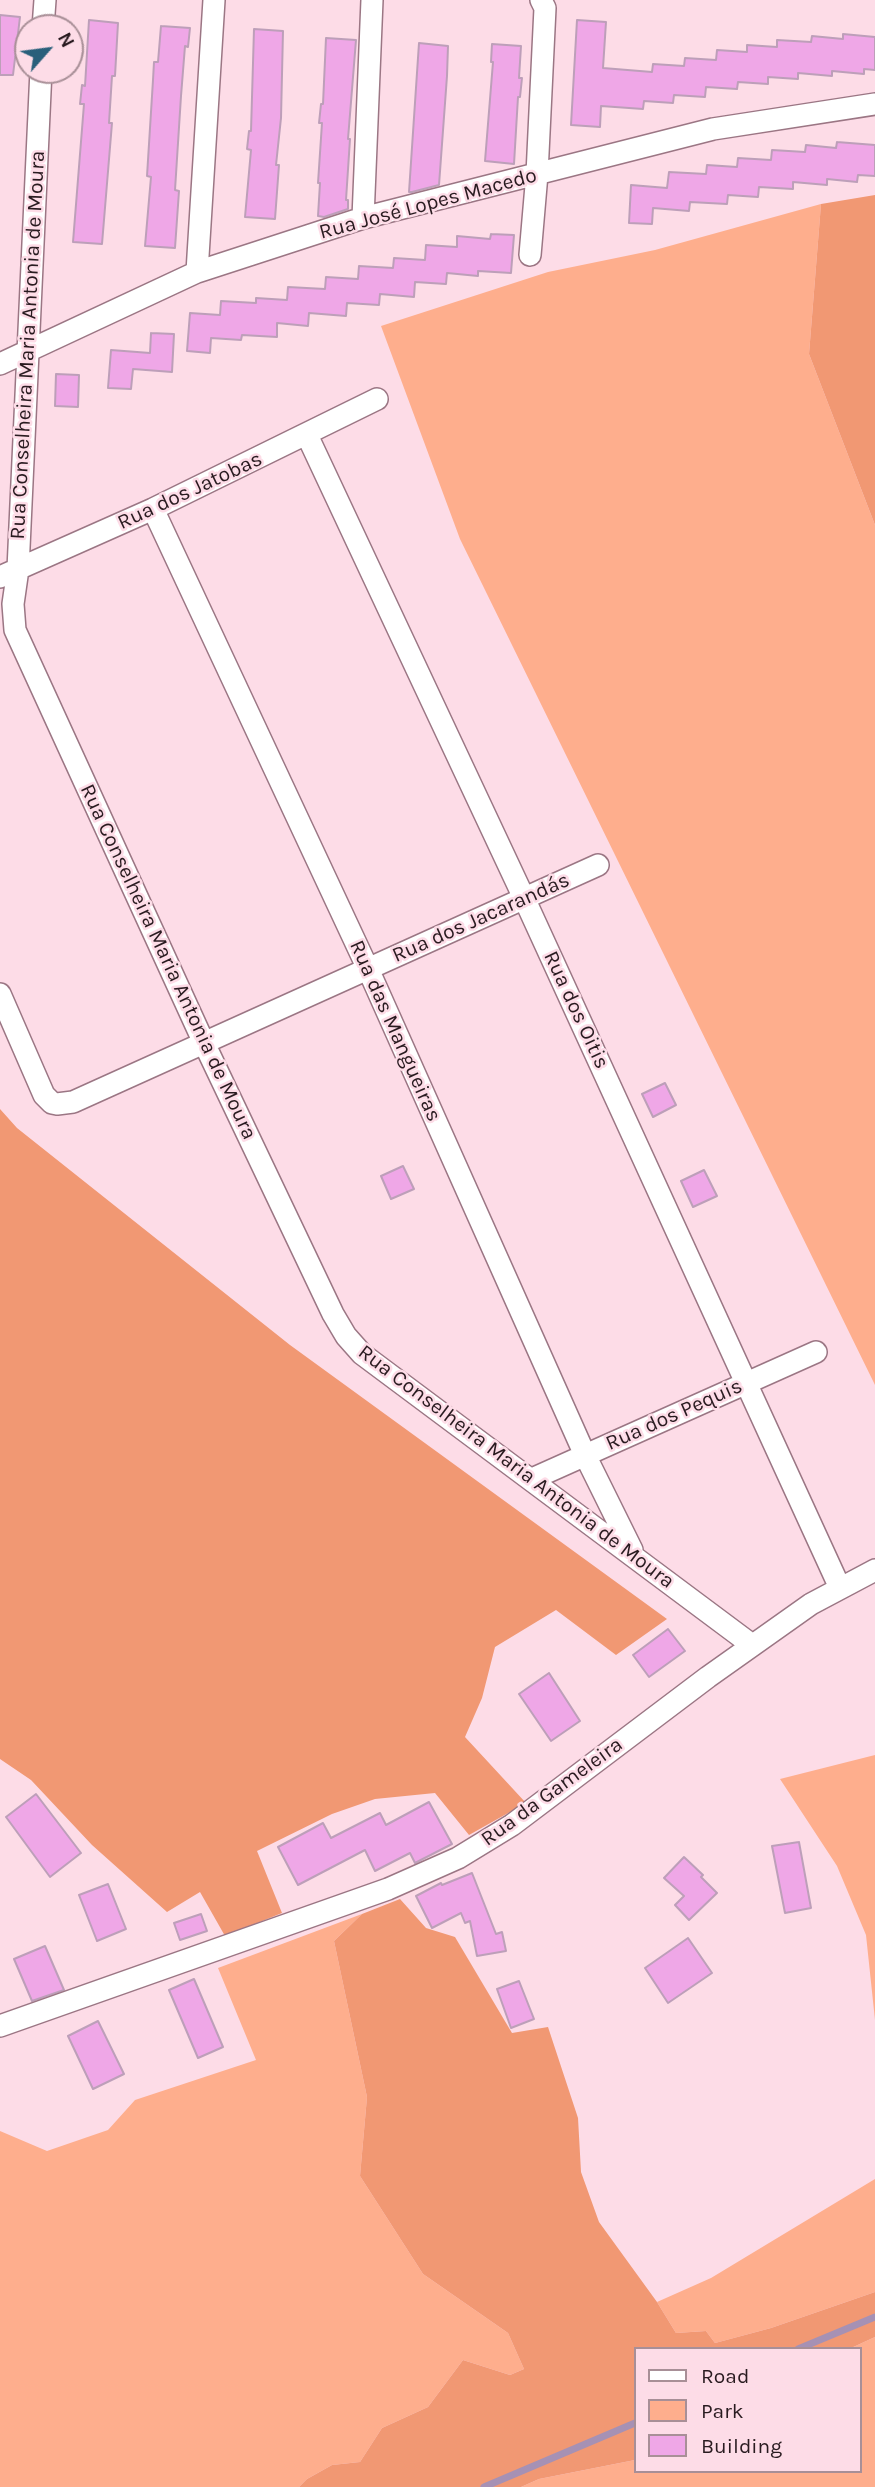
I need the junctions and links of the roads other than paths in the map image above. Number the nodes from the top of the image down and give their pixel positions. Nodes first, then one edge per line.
1 (214, 0) edge
2 (372, 0) edge
3 (543, 4) edge
4 (40, 84) edge
5 (875, 104) edge
6 (537, 174) junction
7 (363, 218) junction
8 (530, 255) dead end
9 (197, 272) junction
10 (26, 351) junction
11 (0, 364) edge
12 (377, 399) dead end
13 (307, 435) junction
14 (153, 509) junction
15 (9, 573) edge
16 (598, 865) dead end
17 (524, 898) junction
18 (368, 969) junction
19 (0, 994) edge
20 (204, 1043) junction
21 (816, 1352) dead end
22 (748, 1382) junction
23 (585, 1455) junction
24 (531, 1479) junction
25 (634, 1555) junction
26 (875, 1570) edge
27 (840, 1588) junction
28 (752, 1645) junction
29 (0, 2025) edge

1 - 9 street
2 - 7 street
3 - 6 street
4 - 10 street, Rua Conselheira Maria Antonia de Moura
5 - 6 street, Rua José Lopes Macedo
6 - 7 street, Rua José Lopes Macedo
6 - 8 street
7 - 9 street, Rua José Lopes Macedo
9 - 10 street, Rua José Lopes Macedo
10 - 11 street, Rua José Lopes Macedo
10 - 15 street, Rua Conselheira Maria Antonia de Moura
12 - 13 street, Rua dos Jatobas
13 - 14 street, Rua dos Jatobas
13 - 17 street, Rua dos Oitis
14 - 15 street, Rua dos Jatobas
14 - 18 street, Rua das Mangueiras
15 - 20 street, Rua Conselheira Maria Antonia de Moura
16 - 17 street, Rua dos Jacarandás
17 - 18 street, Rua dos Jacarandás
17 - 22 street, Rua dos Oitis
18 - 20 street, Rua dos Jacarandás
18 - 23 street, Rua das Mangueiras
19 - 20 street, Rua dos Jacarandás
20 - 24 street, Rua Conselheira Maria Antonia de Moura
21 - 22 street, Rua dos Pequis
22 - 23 street, Rua dos Pequis
22 - 27 street, Rua dos Oitis
23 - 24 street, Rua dos Pequis
23 - 25 street, Rua das Mangueiras
24 - 25 street, Rua Conselheira Maria Antonia de Moura
25 - 28 street, Rua Conselheira Maria Antonia de Moura
26 - 27 street, Rua da Gameleira
27 - 28 street, Rua da Gameleira
28 - 29 street, Rua da Gameleira

